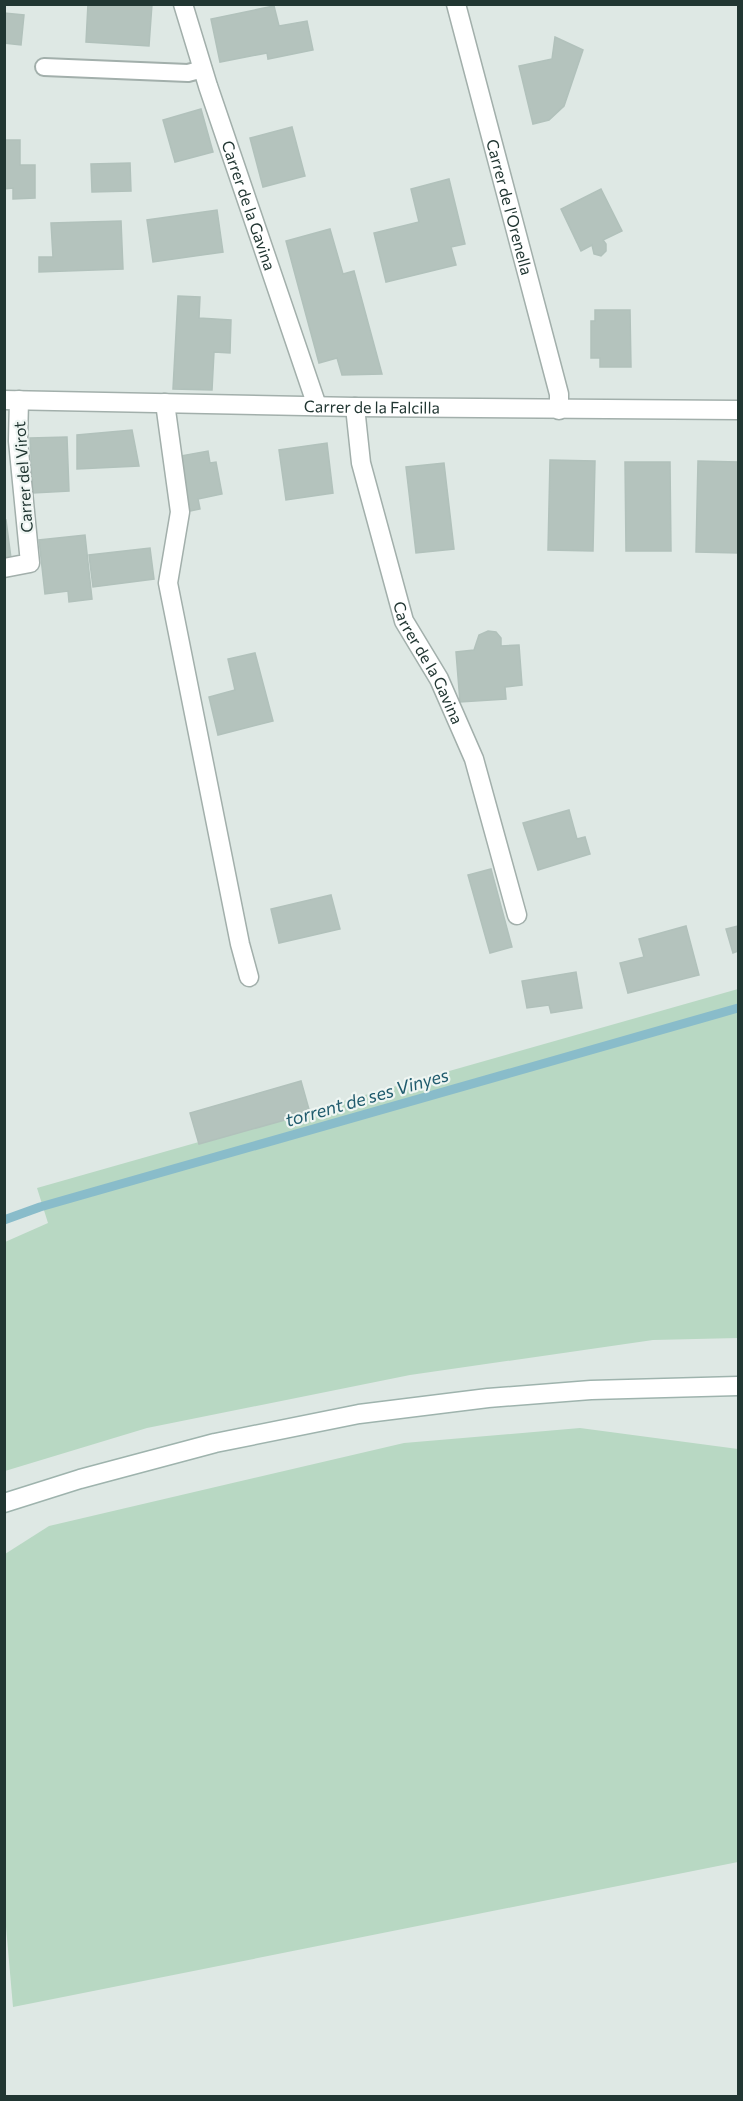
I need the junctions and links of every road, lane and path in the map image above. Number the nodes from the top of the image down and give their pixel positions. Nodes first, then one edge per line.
1 (183, 4) edge
2 (456, 4) edge
3 (44, 67) dead end
4 (203, 69) junction
5 (12, 400) edge
6 (165, 403) junction
7 (317, 406) junction
8 (355, 407) junction
9 (559, 410) junction
10 (738, 410) edge
11 (4, 568) edge
12 (517, 915) dead end
13 (249, 977) dead end
14 (738, 1386) edge
15 (4, 1503) edge

1 - 4 street, Carrer de la Gavina
2 - 9 street, Carrer de l'Orenella
3 - 4 lane
4 - 7 street, Carrer de la Gavina
5 - 6 street, Carrer de la Falcilla
5 - 11 street, Carrer del Virot
6 - 7 street, Carrer de la Falcilla
6 - 13 street
7 - 8 street, Carrer de la Falcilla
8 - 9 street, Carrer de la Falcilla
8 - 12 street, Carrer de la Gavina
9 - 10 street, Carrer de la Falcilla
14 - 15 street

